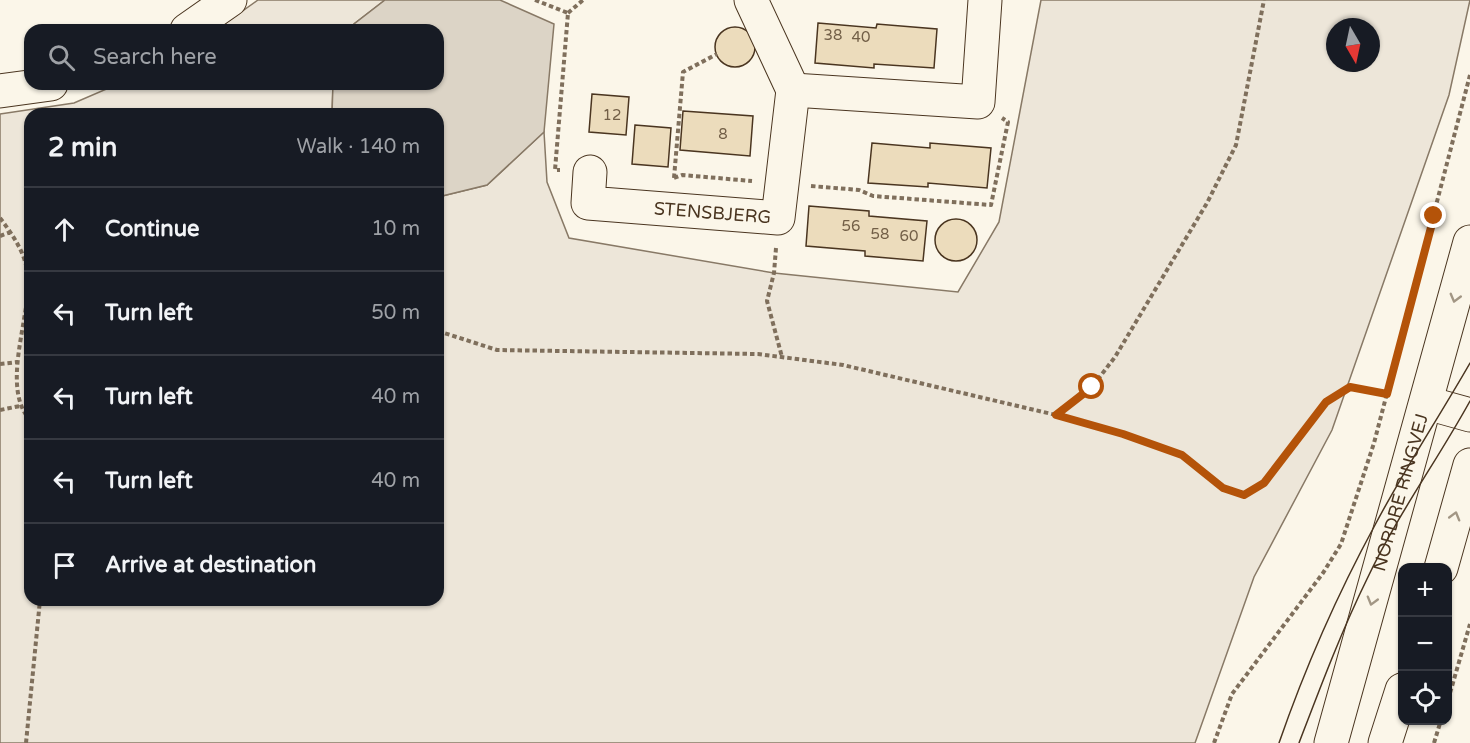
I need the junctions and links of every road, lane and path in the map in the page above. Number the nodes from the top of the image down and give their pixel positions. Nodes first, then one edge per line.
1 (230, 0) edge
2 (535, 0) edge
3 (583, 0) edge
4 (751, 0) edge
5 (985, 0) edge
6 (1264, 0) edge
7 (568, 13) junction
8 (196, 24) edge
9 (717, 54) dead end
10 (1470, 75) edge
11 (24, 88) edge
12 (793, 90) junction
13 (0, 91) edge
14 (978, 102) junction
15 (590, 172) joint
16 (674, 178) junction
17 (668, 181) dead end
18 (782, 184) junction
19 (0, 218) edge
20 (10, 232) junction
21 (0, 236) edge
22 (1470, 242) edge
23 (24, 256) edge
24 (774, 273) dead end
25 (24, 311) edge
26 (444, 334) edge
27 (783, 357) junction
28 (18, 362) junction
29 (0, 364) edge
30 (1387, 394) junction
31 (1427, 403) junction
32 (20, 406) junction
33 (0, 410) edge
34 (24, 412) edge
35 (1056, 415) junction
36 (1470, 416) edge
37 (1470, 465) edge
38 (1442, 563) edge
39 (39, 606) edge
40 (1470, 624) edge
41 (1452, 686) edge
42 (1398, 702) edge
43 (1439, 725) edge
44 (26, 743) edge
45 (1214, 743) edge
46 (1331, 743) edge
47 (1385, 743) edge
48 (1434, 743) edge

1 - 8 street
2 - 7 path
3 - 7 path
4 - 12 street
5 - 14 street
6 - 35 path
7 - 15 path
9 - 16 path
10 - 30 path
11 - 13 street
12 - 14 street
12 - 18 street, STENSBJERG
14 - 18 path
15 - 18 street, STENSBJERG
16 - 17 path
16 - 18 path
19 - 20 path
20 - 21 path
20 - 23 path
22 -> 31 street, NORDRE RINGVEJ
24 - 27 path
25 - 28 path
26 - 27 path
27 - 35 path
28 - 29 path
28 - 32 path
30 - 35 path
30 - 45 path
31 - 36 street
31 -> 46 street, NORDRE RINGVEJ
32 - 33 path
32 - 34 path
38 -> 37 street
39 - 44 path
40 - 41 path
42 - 47 street
43 - 48 path

